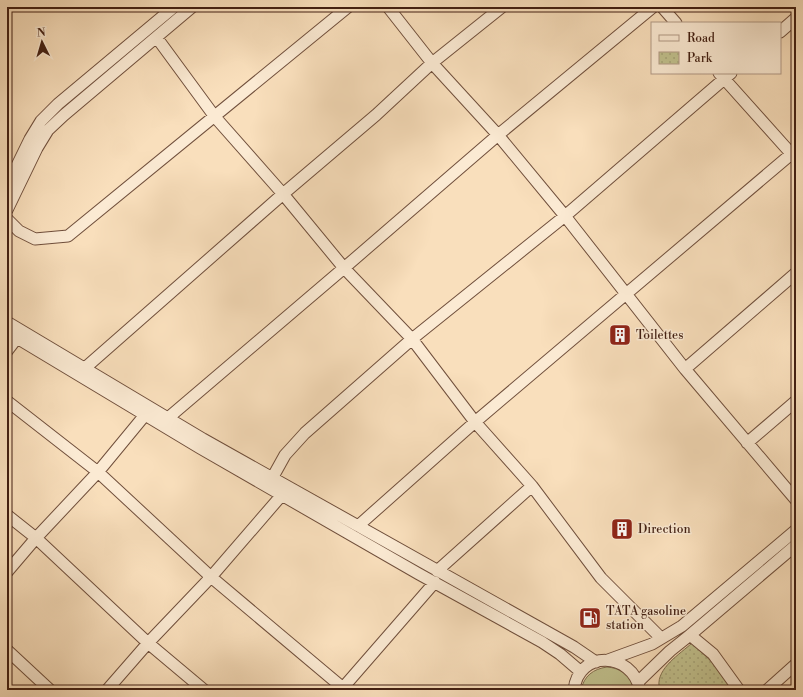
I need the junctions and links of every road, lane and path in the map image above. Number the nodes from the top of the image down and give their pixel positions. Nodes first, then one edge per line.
1 (174, 7) edge
2 (192, 7) edge
3 (348, 7) edge
4 (388, 7) edge
5 (502, 7) edge
6 (654, 7) edge
7 (662, 7) edge
8 (796, 18) edge
9 (675, 22) edge
10 (781, 31) edge
11 (157, 38) junction
12 (432, 63) junction
13 (725, 75) edge
14 (214, 117) junction
15 (498, 135) junction
16 (794, 154) edge
17 (7, 186) edge
18 (283, 194) junction
19 (7, 210) edge
20 (565, 216) junction
21 (7, 219) edge
22 (344, 268) junction
23 (796, 273) edge
24 (626, 293) junction
25 (7, 322) edge
26 (12, 335) edge
27 (412, 339) junction
28 (7, 351) edge
29 (85, 368) junction
30 (685, 369) junction
31 (7, 401) edge
32 (796, 401) edge
33 (145, 415) junction
34 (168, 418) junction
35 (475, 422) junction
36 (747, 443) junction
37 (98, 472) junction
38 (270, 482) junction
39 (532, 486) junction
40 (285, 491) junction
41 (796, 500) edge
42 (7, 515) edge
43 (358, 526) junction
44 (796, 530) edge
45 (36, 538) junction
46 (796, 545) edge
47 (437, 571) junction
48 (7, 572) edge
49 (211, 577) junction
50 (435, 582) junction
51 (690, 635) junction
52 (661, 638) junction
53 (148, 643) junction
54 (7, 650) edge
55 (608, 660) junction
56 (596, 662) junction
57 (796, 664) edge
58 (581, 672) junction
59 (639, 686) edge
60 (572, 688) edge
61 (342, 689) edge
62 (50, 690) edge
63 (107, 690) edge
64 (204, 690) edge
65 (739, 690) edge
66 (767, 690) edge

1 - 17 street
2 - 11 street
3 - 14 street
4 - 12 street
5 - 12 street
6 - 15 street
7 - 9 street
8 - 10 street
11 - 14 street
11 - 19 street
12 - 15 street
12 - 18 street
13 - 16 street
13 - 20 street
14 - 18 street
14 - 21 street
15 - 20 street
15 - 22 street
16 - 24 street
18 - 22 street
18 - 29 street
20 - 24 street
20 - 27 street
22 - 27 street
22 - 34 street
23 - 30 street
24 - 30 street
24 - 35 street
25 - 29 street
26 - 28 street
26 - 33 street
27 - 35 street
27 - 38 street
29 - 34 street
30 - 36 street
31 - 37 street
32 - 36 street
33 - 37 street
33 - 38 street
34 - 38 street
35 - 39 street
35 - 43 street
36 - 41 street
37 - 45 street
37 - 49 street
38 - 40 street
39 - 47 street
39 - 52 street
40 - 43 street
40 - 49 street
40 - 50 street
42 - 45 street
43 - 47 street
44 - 52 street
45 - 48 street
45 - 53 street
46 - 51 street
47 - 56 street
49 - 53 street
49 - 61 street
50 - 58 street
50 - 61 street
51 - 59 street
51 - 65 street
52 - 55 street
53 - 63 street
53 - 64 street
54 - 62 street
55 - 56 street
55 - 59 street
56 - 58 street
57 - 66 street
58 - 60 street

